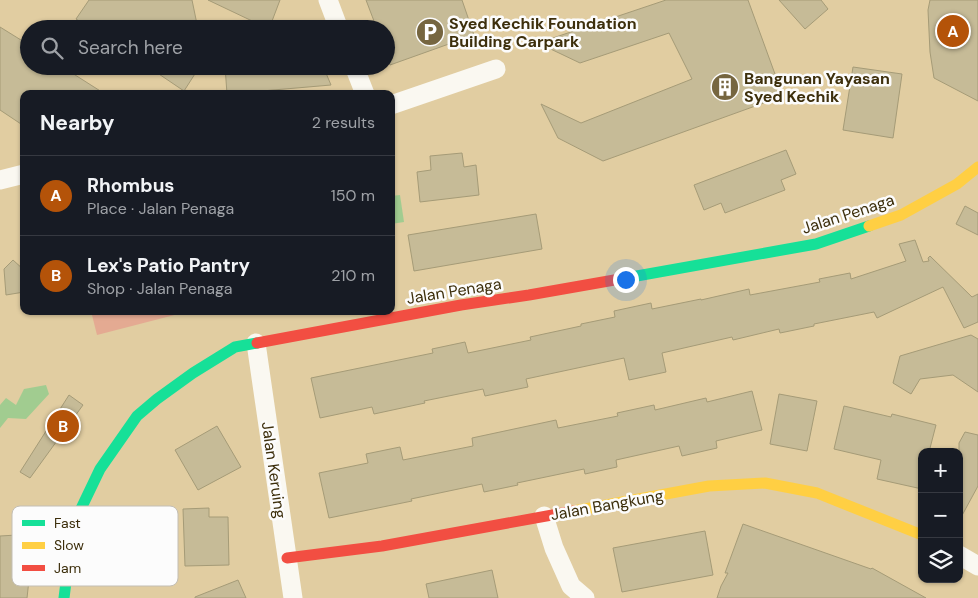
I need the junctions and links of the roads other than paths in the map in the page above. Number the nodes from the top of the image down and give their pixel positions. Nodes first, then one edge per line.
1 (328, 0) edge
2 (336, 20) edge
3 (496, 69) dead end
4 (358, 75) edge
5 (363, 90) edge
6 (395, 103) edge
7 (978, 167) edge
8 (20, 175) edge
9 (0, 180) edge
10 (256, 343) junction
11 (82, 506) edge
12 (544, 516) junction
13 (918, 533) edge
14 (963, 557) edge
15 (287, 558) junction
16 (978, 566) edge
17 (293, 598) edge
18 (585, 598) edge

1 - 2 street
3 - 6 street
4 - 5 street
7 - 10 street, Jalan Penaga
8 - 9 street
10 - 11 street, Jalan Penaga
10 - 15 street, Jalan Keruing
12 - 13 street, Jalan Bangkung
12 - 15 street, Jalan Bangkung
12 - 18 street
14 - 16 street
15 - 17 street, Jalan Keruing

